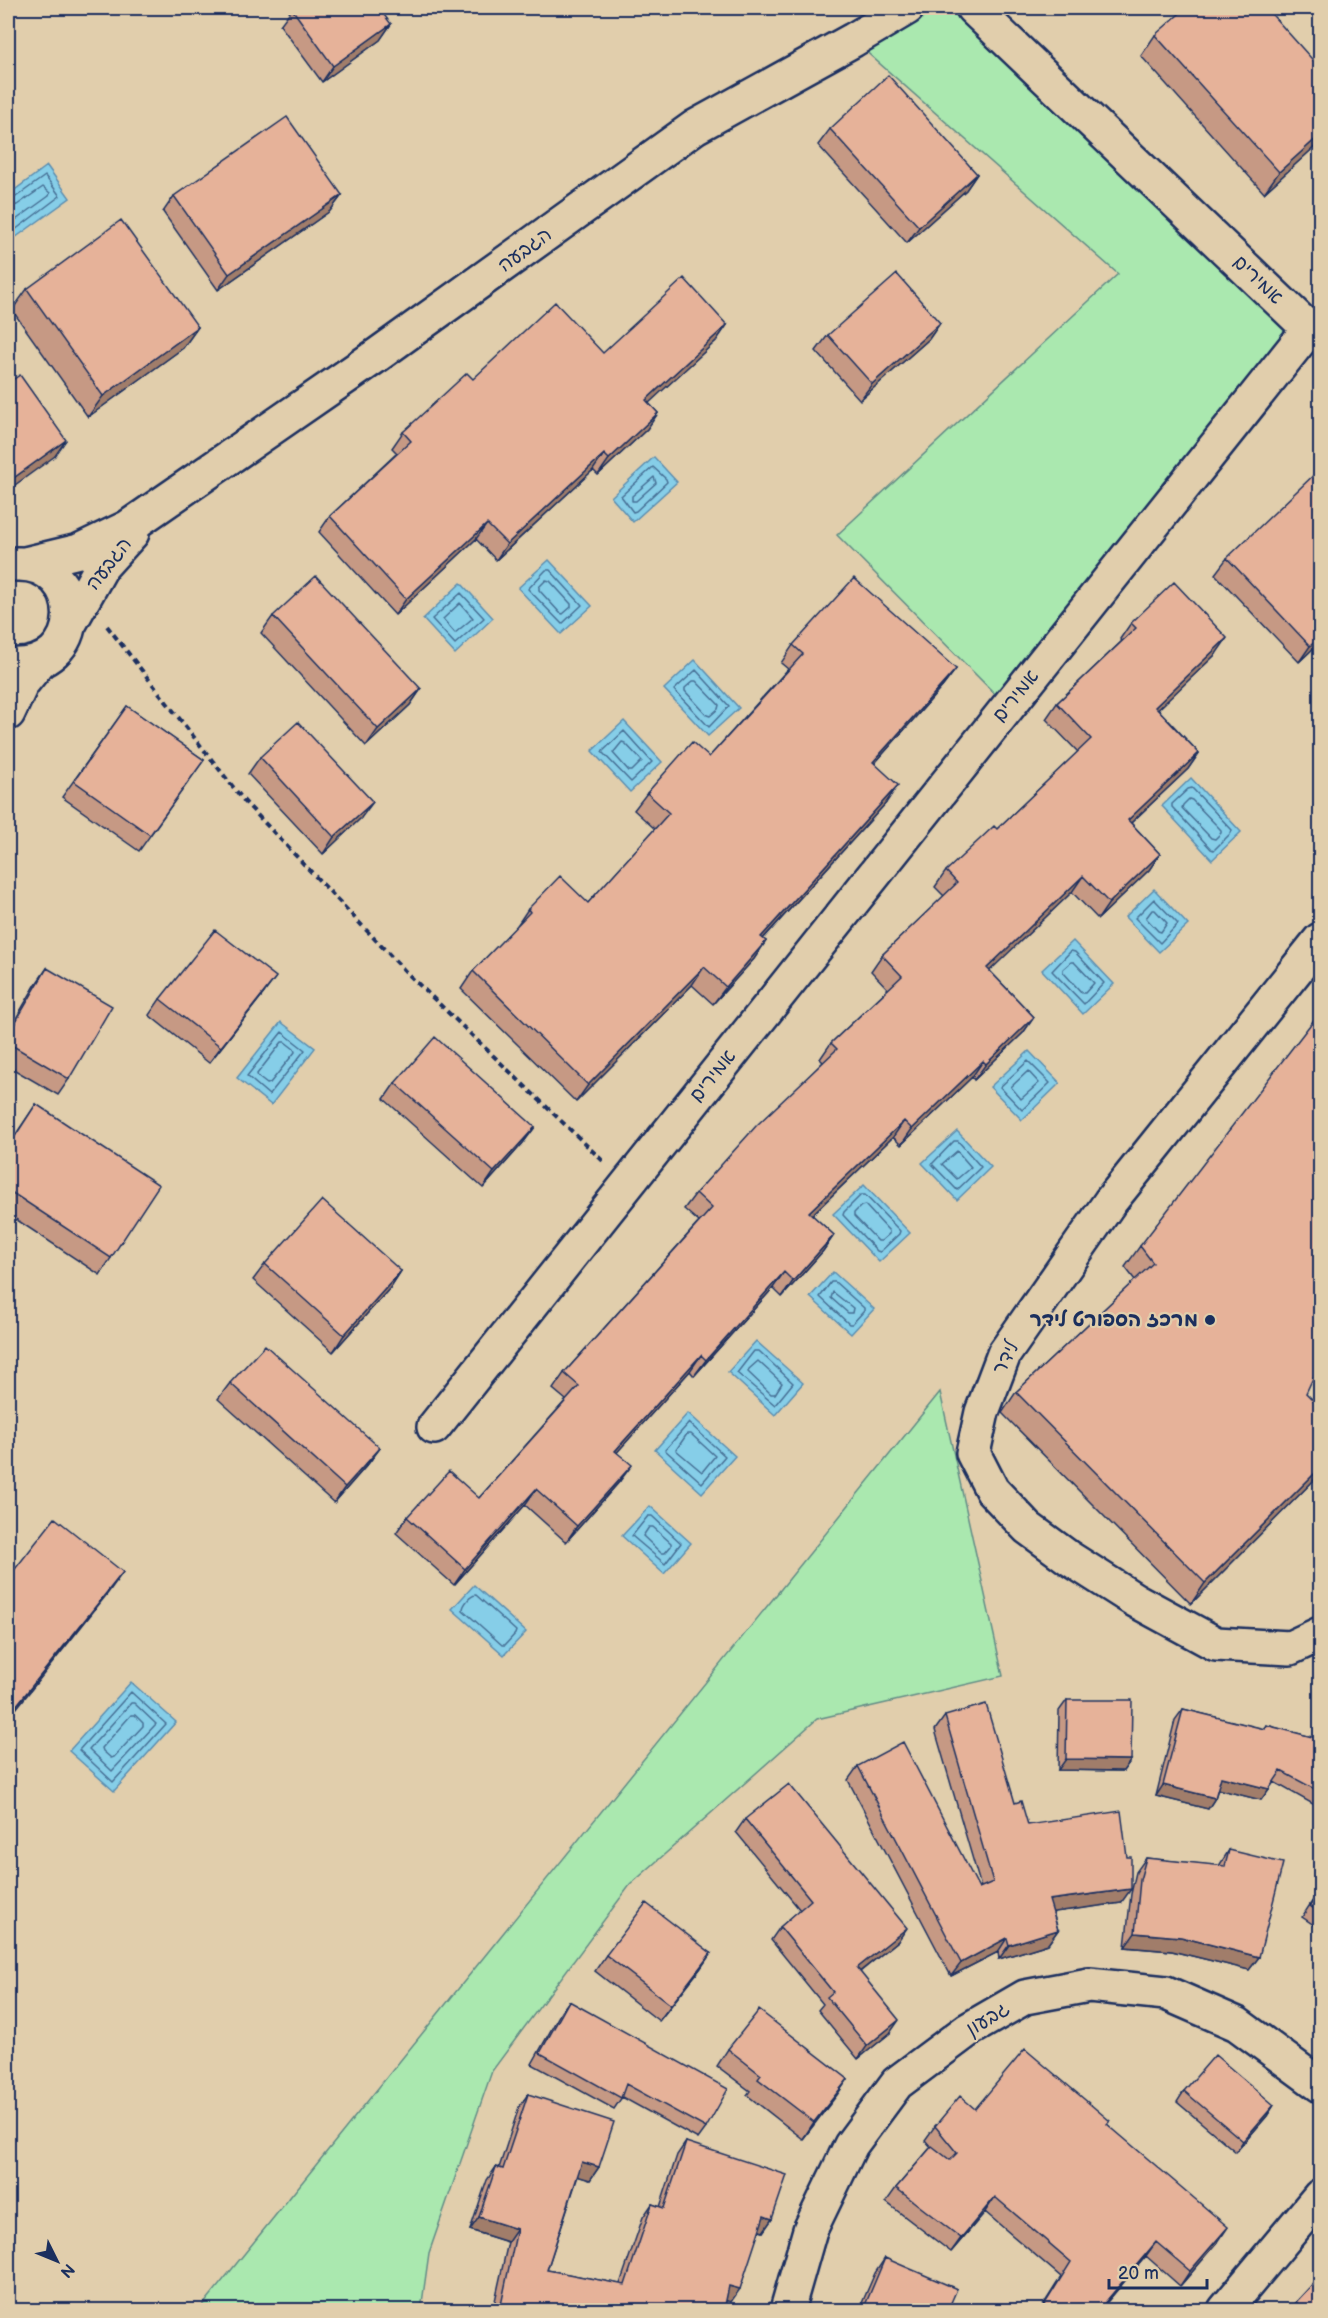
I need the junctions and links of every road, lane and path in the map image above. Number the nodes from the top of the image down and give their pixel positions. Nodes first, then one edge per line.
1 (907, 8) edge
2 (973, 8) edge
3 (154, 510) junction
4 (16, 564) edge
5 (76, 610) junction
6 (39, 662) junction
7 (8, 664) edge
8 (8, 713) edge
9 (1320, 940) edge
10 (627, 1184) junction
11 (434, 1427) dead end
12 (1320, 1634) edge
13 (1320, 2085) edge
14 (1320, 2196) edge
15 (787, 2310) edge
16 (1225, 2310) edge

1 - 3 street, הגבעה
2 - 10 street, אמירים
3 - 4 street, הגבעה
3 - 5 street, הגבעה
4 - 5 street
5 - 6 street, הגבעה
5 - 10 path
6 - 7 street
6 - 8 street, הגבעה
9 - 12 street, לידר
10 - 11 street, אמירים
13 - 15 street, גבעון
14 - 16 street

